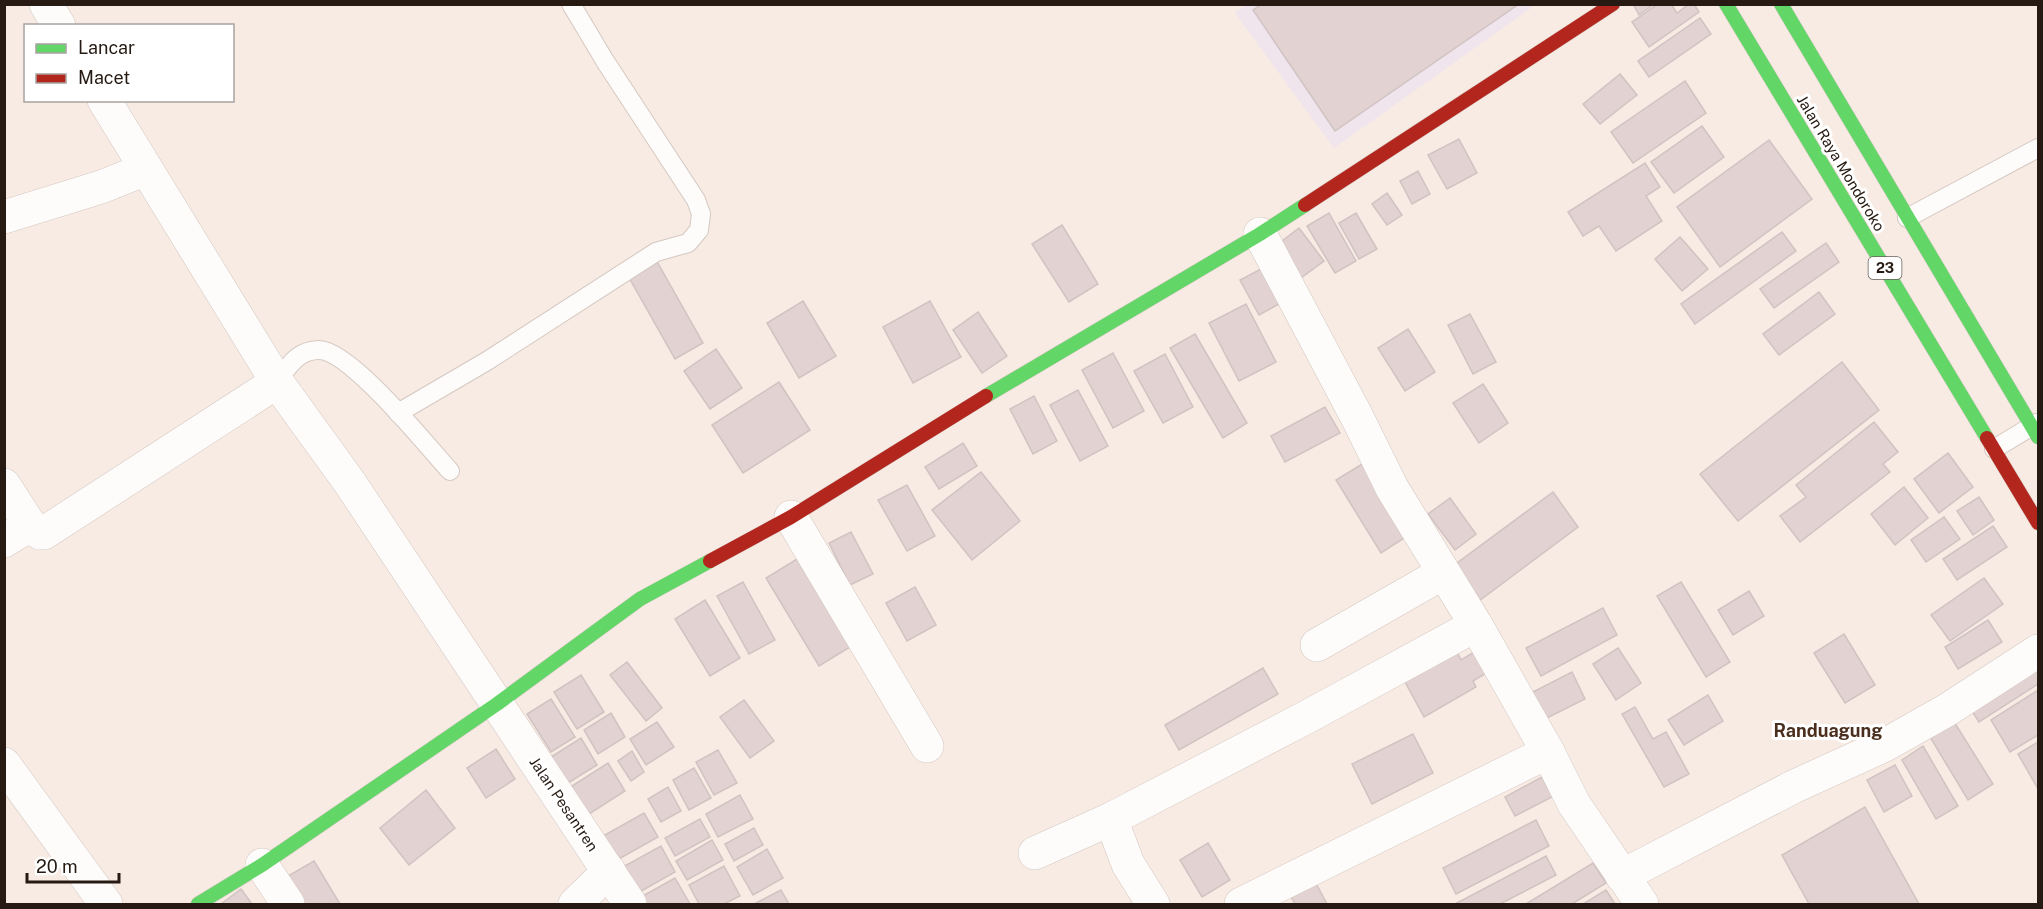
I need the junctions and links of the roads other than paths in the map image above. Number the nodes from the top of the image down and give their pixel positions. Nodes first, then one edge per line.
1 (46, 4) edge
2 (571, 4) edge
3 (1613, 4) edge
4 (1744, 4) edge
5 (1781, 4) edge
6 (1729, 9) edge
7 (58, 24) edge
8 (105, 102) edge
9 (2038, 148) edge
10 (146, 169) junction
11 (4, 217) edge
12 (1907, 218) junction
13 (1260, 234) junction
14 (277, 382) junction
15 (398, 412) junction
16 (2036, 428) edge
17 (1994, 449) junction
18 (450, 471) dead end
19 (4, 485) edge
20 (791, 517) junction
21 (2038, 523) edge
22 (17, 533) edge
23 (1443, 573) junction
24 (1476, 625) junction
25 (1317, 645) dead end
26 (2038, 651) edge
27 (497, 704) junction
28 (927, 746) dead end
29 (1548, 752) junction
30 (4, 764) edge
31 (1111, 819) junction
32 (1035, 853) dead end
33 (262, 865) junction
34 (609, 871) junction
35 (1622, 876) junction
36 (106, 904) edge
37 (198, 904) edge
38 (288, 904) edge
39 (575, 904) edge
40 (630, 904) edge
41 (1153, 904) edge
42 (1241, 904) edge
43 (1641, 904) edge

1 - 7 street
2 - 15 lane
3 - 13 main road
4 - 6 main road
5 - 12 main road, Jalan Raya Mondoroko
6 - 17 main road, Jalan Raya Mondoroko / 23
8 - 10 street, Jalan Pesantren
9 - 12 lane
10 - 11 street
10 - 14 street, Jalan Pesantren
12 - 16 main road, Jalan Raya Mondoroko
13 - 20 main road
13 - 23 street
14 - 15 lane
14 - 22 street
14 - 27 street, Jalan Pesantren
15 - 18 lane
16 - 17 lane
17 - 21 main road, Jalan Raya Mondoroko / 23
19 - 22 street
20 - 27 main road
20 - 28 street
23 - 24 street
23 - 25 street
24 - 29 street
24 - 31 street
26 - 35 street
27 - 33 main road
27 - 34 street, Jalan Pesantren
29 - 35 street
29 - 42 street
30 - 36 street
31 - 32 street
31 - 41 street
33 - 37 main road
33 - 38 street
34 - 39 street
34 - 40 street, Jalan Pesantren
35 - 43 street

